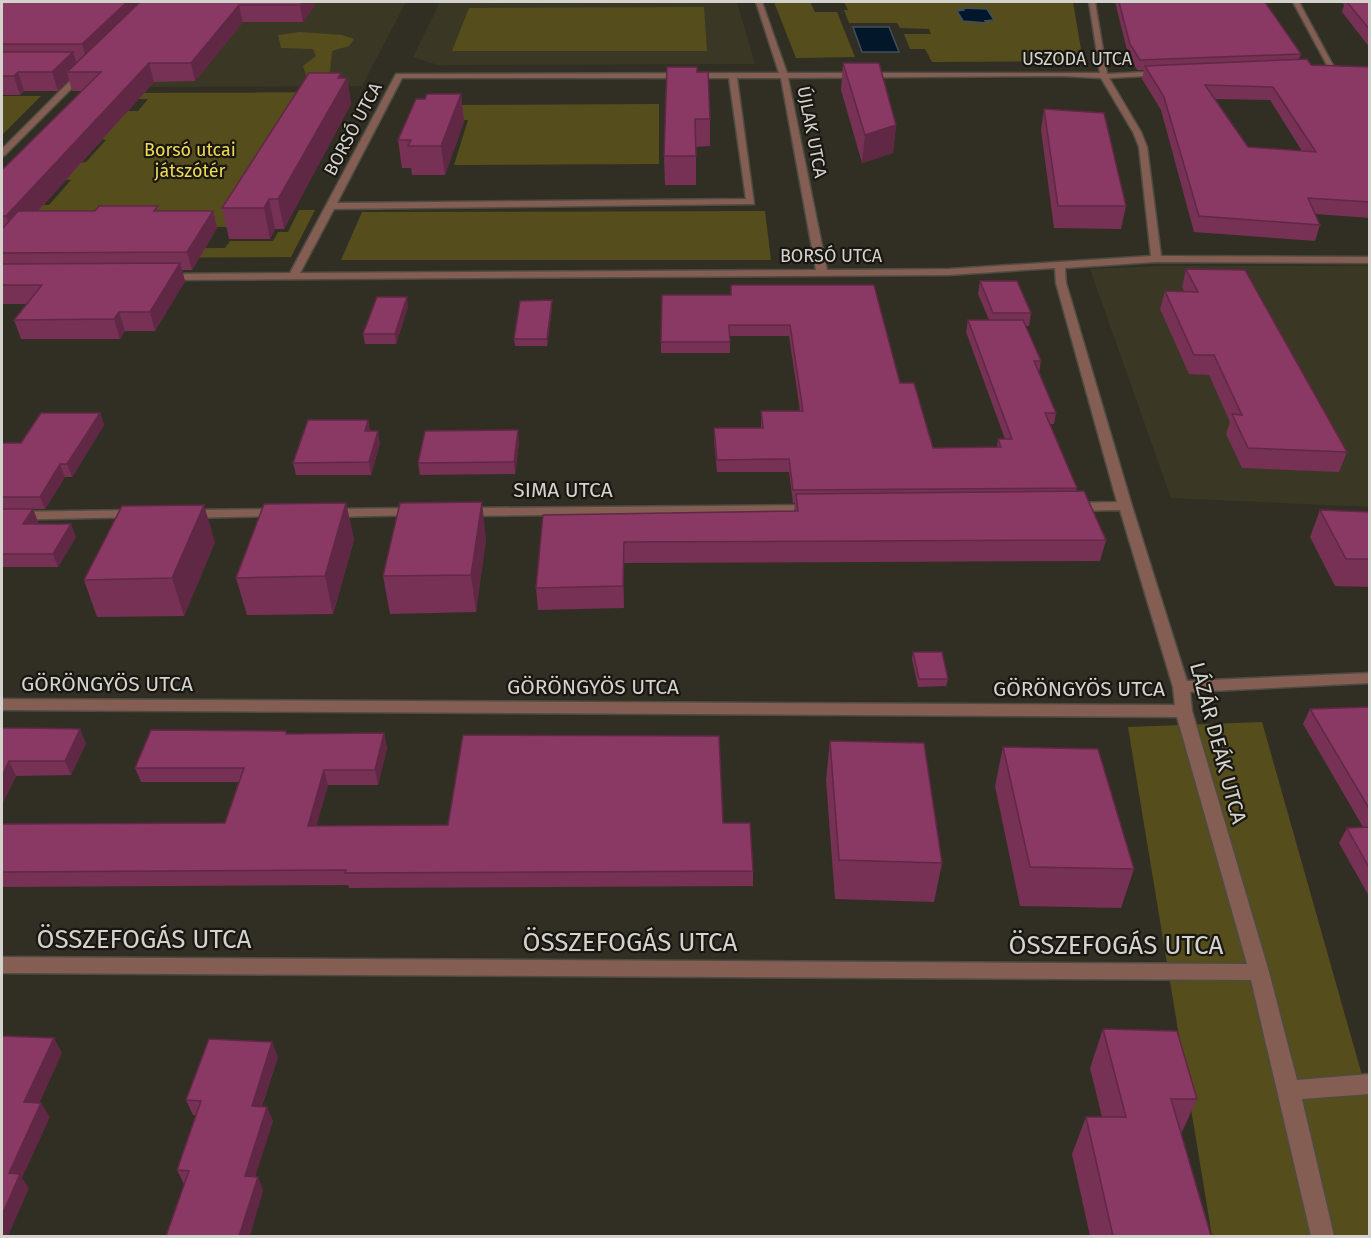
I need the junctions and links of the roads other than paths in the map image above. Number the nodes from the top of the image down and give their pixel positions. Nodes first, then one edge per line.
1 (759, 2) edge
2 (1092, 2) edge
3 (1296, 2) edge
4 (79, 66) edge
5 (1321, 67) edge
6 (1332, 67) junction
7 (1341, 67) edge
8 (1172, 73) edge
9 (733, 76) junction
10 (784, 76) junction
11 (1104, 76) junction
12 (2, 153) edge
13 (331, 206) junction
14 (1156, 260) junction
15 (1370, 260) edge
16 (1060, 264) junction
17 (822, 272) junction
18 (153, 277) edge
19 (293, 277) junction
20 (1125, 506) junction
21 (1053, 507) edge
22 (826, 509) edge
23 (432, 512) edge
24 (456, 512) edge
25 (288, 513) edge
26 (312, 513) edge
27 (2, 516) edge
28 (1370, 678) edge
29 (1181, 687) junction
30 (2, 705) edge
31 (1184, 711) junction
32 (2, 965) edge
33 (1259, 972) junction
34 (1370, 1084) edge
35 (1289, 1090) junction
36 (1323, 1236) edge

1 - 10 street, ÚJLAK UTCA
2 - 11 street
3 - 6 street
4 - 12 street
5 - 6 street
6 - 7 street
8 - 11 street, USZODA UTCA
9 - 10 street, BORSÓ UTCA
9 - 13 street, BORSÓ UTCA
9 - 13 street, BORSÓ UTCA
10 - 11 street, USZODA UTCA
10 - 17 street, ÚJLAK UTCA
11 - 14 street
13 - 19 street, BORSÓ UTCA
14 - 15 street, BORSÓ UTCA
14 - 16 street, BORSÓ UTCA
16 - 17 street, BORSÓ UTCA
16 - 20 street, LÁZÁR DEÁK UTCA
17 - 19 street, BORSÓ UTCA
18 - 19 street, BORSÓ UTCA
20 - 21 street
20 - 29 street, LÁZÁR DEÁK UTCA
22 - 24 street, SIMA UTCA
23 - 26 street
25 - 27 street
28 - 29 street
29 - 31 street, LÁZÁR DEÁK UTCA
30 - 31 street, GÖRÖNGYÖS UTCA
31 - 33 street, LÁZÁR DEÁK UTCA
32 - 33 street, ÖSSZEFOGÁS UTCA
33 - 35 street, LÁZÁR DEÁK UTCA
34 - 35 street
35 - 36 street, LÁZÁR DEÁK UTCA

